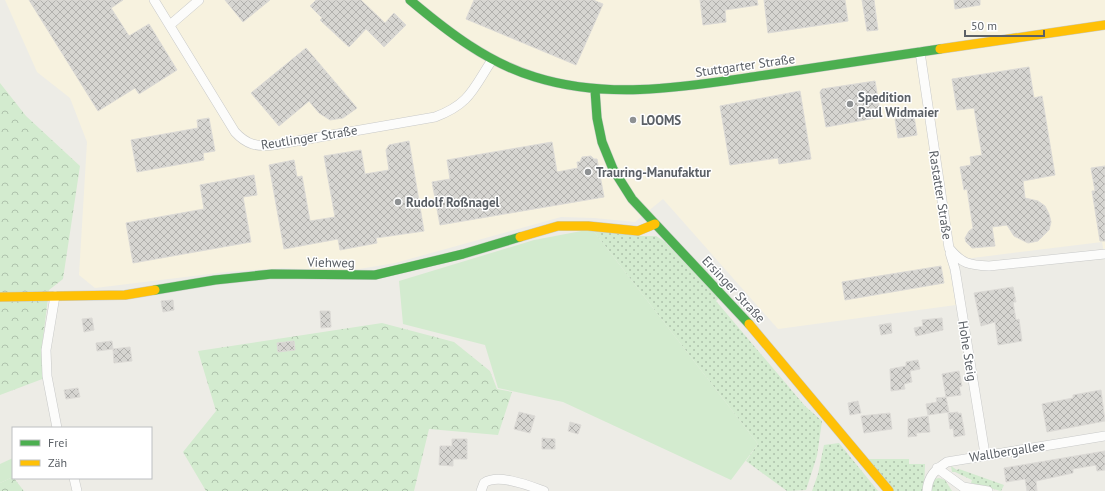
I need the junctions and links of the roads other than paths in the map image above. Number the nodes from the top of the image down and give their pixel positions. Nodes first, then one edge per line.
1 (154, 0) edge
2 (199, 0) edge
3 (410, 0) edge
4 (170, 25) junction
5 (1105, 25) edge
6 (920, 52) junction
7 (492, 60) junction
8 (596, 90) junction
9 (655, 224) junction
10 (949, 248) junction
11 (1105, 254) edge
12 (55, 296) junction
13 (0, 297) edge
14 (58, 427) edge
15 (1105, 436) edge
16 (985, 454) junction
17 (937, 468) junction
18 (74, 479) edge
19 (964, 489) edge
20 (77, 491) edge
21 (481, 491) edge
22 (544, 491) edge
23 (889, 491) edge
24 (927, 491) edge
25 (988, 491) edge

1 - 4 street, Reutlinger Straße
2 - 4 street
3 - 7 street, Stuttgarter Straße
4 - 7 street, Reutlinger Straße
5 - 6 street, Stuttgarter Straße
6 - 8 street, Stuttgarter Straße
6 - 10 street, Rastatter Straße
7 - 8 street, Stuttgarter Straße
8 - 9 street, Ersinger Straße
9 - 12 street, Viehweg
9 - 23 street, Ersinger Straße
10 - 11 street, Rastatter Straße
10 - 16 street, Hohe Steig
12 - 13 street, Viehweg
12 - 14 street
15 - 16 street, Wallbergallee
16 - 17 street, Wallbergallee
17 - 19 street
17 - 24 street
18 - 20 street
19 - 25 street
21 - 22 street

